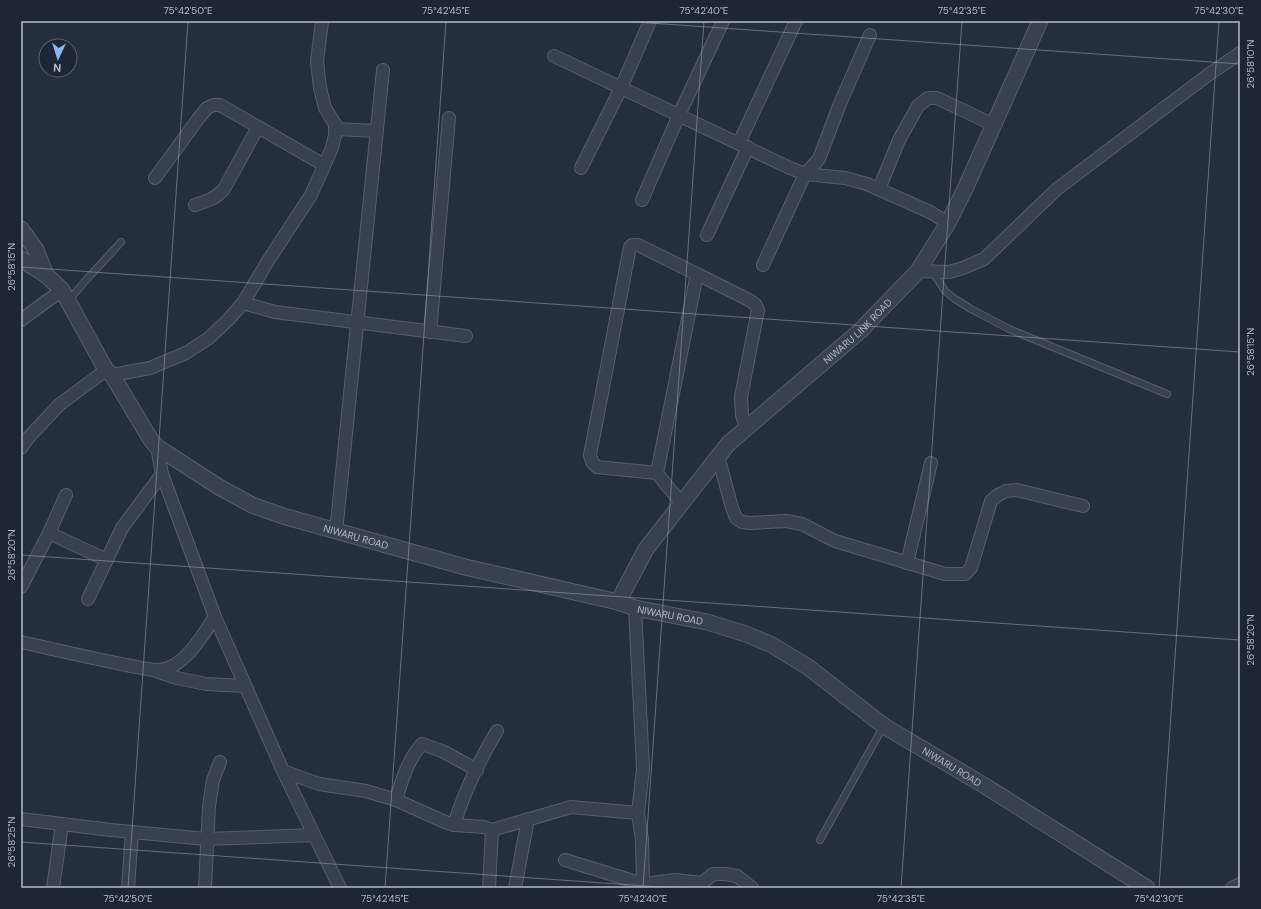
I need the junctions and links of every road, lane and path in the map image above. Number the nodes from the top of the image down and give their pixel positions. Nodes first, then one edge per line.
1 (322, 21) edge
2 (650, 21) edge
3 (723, 21) edge
4 (796, 21) edge
5 (1040, 21) edge
6 (870, 35) dead end
7 (1240, 53) edge
8 (554, 56) dead end
9 (383, 70) dead end
10 (621, 88) junction
11 (679, 116) junction
12 (449, 118) dead end
13 (994, 125) junction
14 (258, 127) junction
15 (335, 129) junction
16 (377, 131) junction
17 (743, 145) junction
18 (324, 166) junction
19 (581, 168) dead end
20 (806, 174) junction
21 (155, 178) dead end
22 (879, 189) junction
23 (642, 200) dead end
24 (196, 205) dead end
25 (948, 223) junction
26 (21, 229) edge
27 (707, 235) dead end
28 (121, 242) dead end
29 (21, 258) edge
30 (764, 265) dead end
31 (918, 271) junction
32 (933, 272) junction
33 (697, 274) junction
34 (46, 275) junction
35 (66, 295) junction
36 (243, 303) junction
37 (21, 320) edge
38 (358, 322) junction
39 (430, 332) junction
40 (466, 336) dead end
41 (109, 372) junction
42 (1167, 394) dead end
43 (746, 428) junction
44 (154, 444) junction
45 (21, 448) edge
46 (718, 456) junction
47 (931, 463) dead end
48 (657, 473) junction
49 (162, 474) junction
50 (66, 495) dead end
51 (682, 502) junction
52 (1083, 506) dead end
53 (336, 532) junction
54 (49, 533) junction
55 (107, 560) junction
56 (907, 563) junction
57 (21, 587) edge
58 (88, 599) dead end
59 (618, 602) junction
60 (636, 608) junction
61 (215, 617) junction
62 (21, 642) edge
63 (154, 670) junction
64 (245, 686) junction
65 (884, 726) junction
66 (497, 731) dead end
67 (220, 762) dead end
68 (477, 770) junction
69 (283, 771) junction
70 (396, 800) junction
71 (638, 812) junction
72 (21, 819) edge
73 (528, 819) junction
74 (62, 824) junction
75 (454, 825) junction
76 (492, 830) junction
77 (132, 832) junction
78 (314, 835) junction
79 (206, 839) junction
80 (820, 840) dead end
81 (565, 860) dead end
82 (1240, 884) edge
83 (644, 886) edge
84 (701, 886) edge
85 (53, 888) edge
86 (128, 888) edge
87 (205, 888) edge
88 (340, 888) edge
89 (489, 888) edge
90 (515, 888) edge
91 (752, 888) edge
92 (1147, 888) edge
93 (1232, 888) edge

1 - 15 street
2 - 10 street
3 - 11 street
4 - 17 street
5 - 13 street, NIWARU LINK ROAD
6 - 20 street
7 - 32 street
8 - 10 street
9 - 16 street
10 - 11 street
10 - 19 street
11 - 17 street
11 - 23 street
12 - 39 street
13 - 22 street
13 - 25 street, NIWARU LINK ROAD
14 - 18 street
14 - 21 street
14 - 24 street
15 - 16 street
15 - 18 street
16 - 38 street
17 - 20 street
17 - 27 street
18 - 36 street
20 - 22 street
20 - 30 street
22 - 25 street
25 - 31 street, NIWARU LINK ROAD
26 - 34 street
28 - 35 lane
29 - 34 street
31 - 32 street
31 - 43 street, NIWARU LINK ROAD
32 - 42 lane
33 - 43 street
33 - 48 street
33 - 48 street
34 - 35 street
35 - 37 street
35 - 41 street
36 - 38 street
36 - 41 street
38 - 39 street
38 - 53 street
39 - 40 street
41 - 44 street
41 - 45 street
43 - 46 street, NIWARU LINK ROAD
44 - 49 street
44 - 53 street, NIWARU ROAD
46 - 51 street, NIWARU LINK ROAD
46 - 56 street
47 - 56 street
48 - 51 street
49 - 55 street
49 - 61 street
50 - 54 street
51 - 59 street, NIWARU LINK ROAD
52 - 56 street
53 - 59 street, NIWARU ROAD
54 - 55 street
54 - 57 street
55 - 58 street
59 - 60 street, NIWARU ROAD
60 - 65 street, NIWARU ROAD
60 - 71 street
61 - 63 street
61 - 64 street
62 - 63 street
63 - 64 street
64 - 69 street
65 - 80 lane
65 - 92 street, NIWARU ROAD
66 - 68 street
67 - 79 street
68 - 70 street
68 - 75 street
69 - 70 street
69 - 78 street
70 - 75 street
71 - 73 street
71 - 83 street
72 - 74 street
73 - 76 street
73 - 90 street
74 - 77 street
74 - 85 street
75 - 76 street
76 - 89 street
77 - 79 street
77 - 86 street
78 - 79 street
78 - 88 street
79 - 87 street
81 - 83 street
82 - 93 street
83 - 84 street
84 - 91 street

